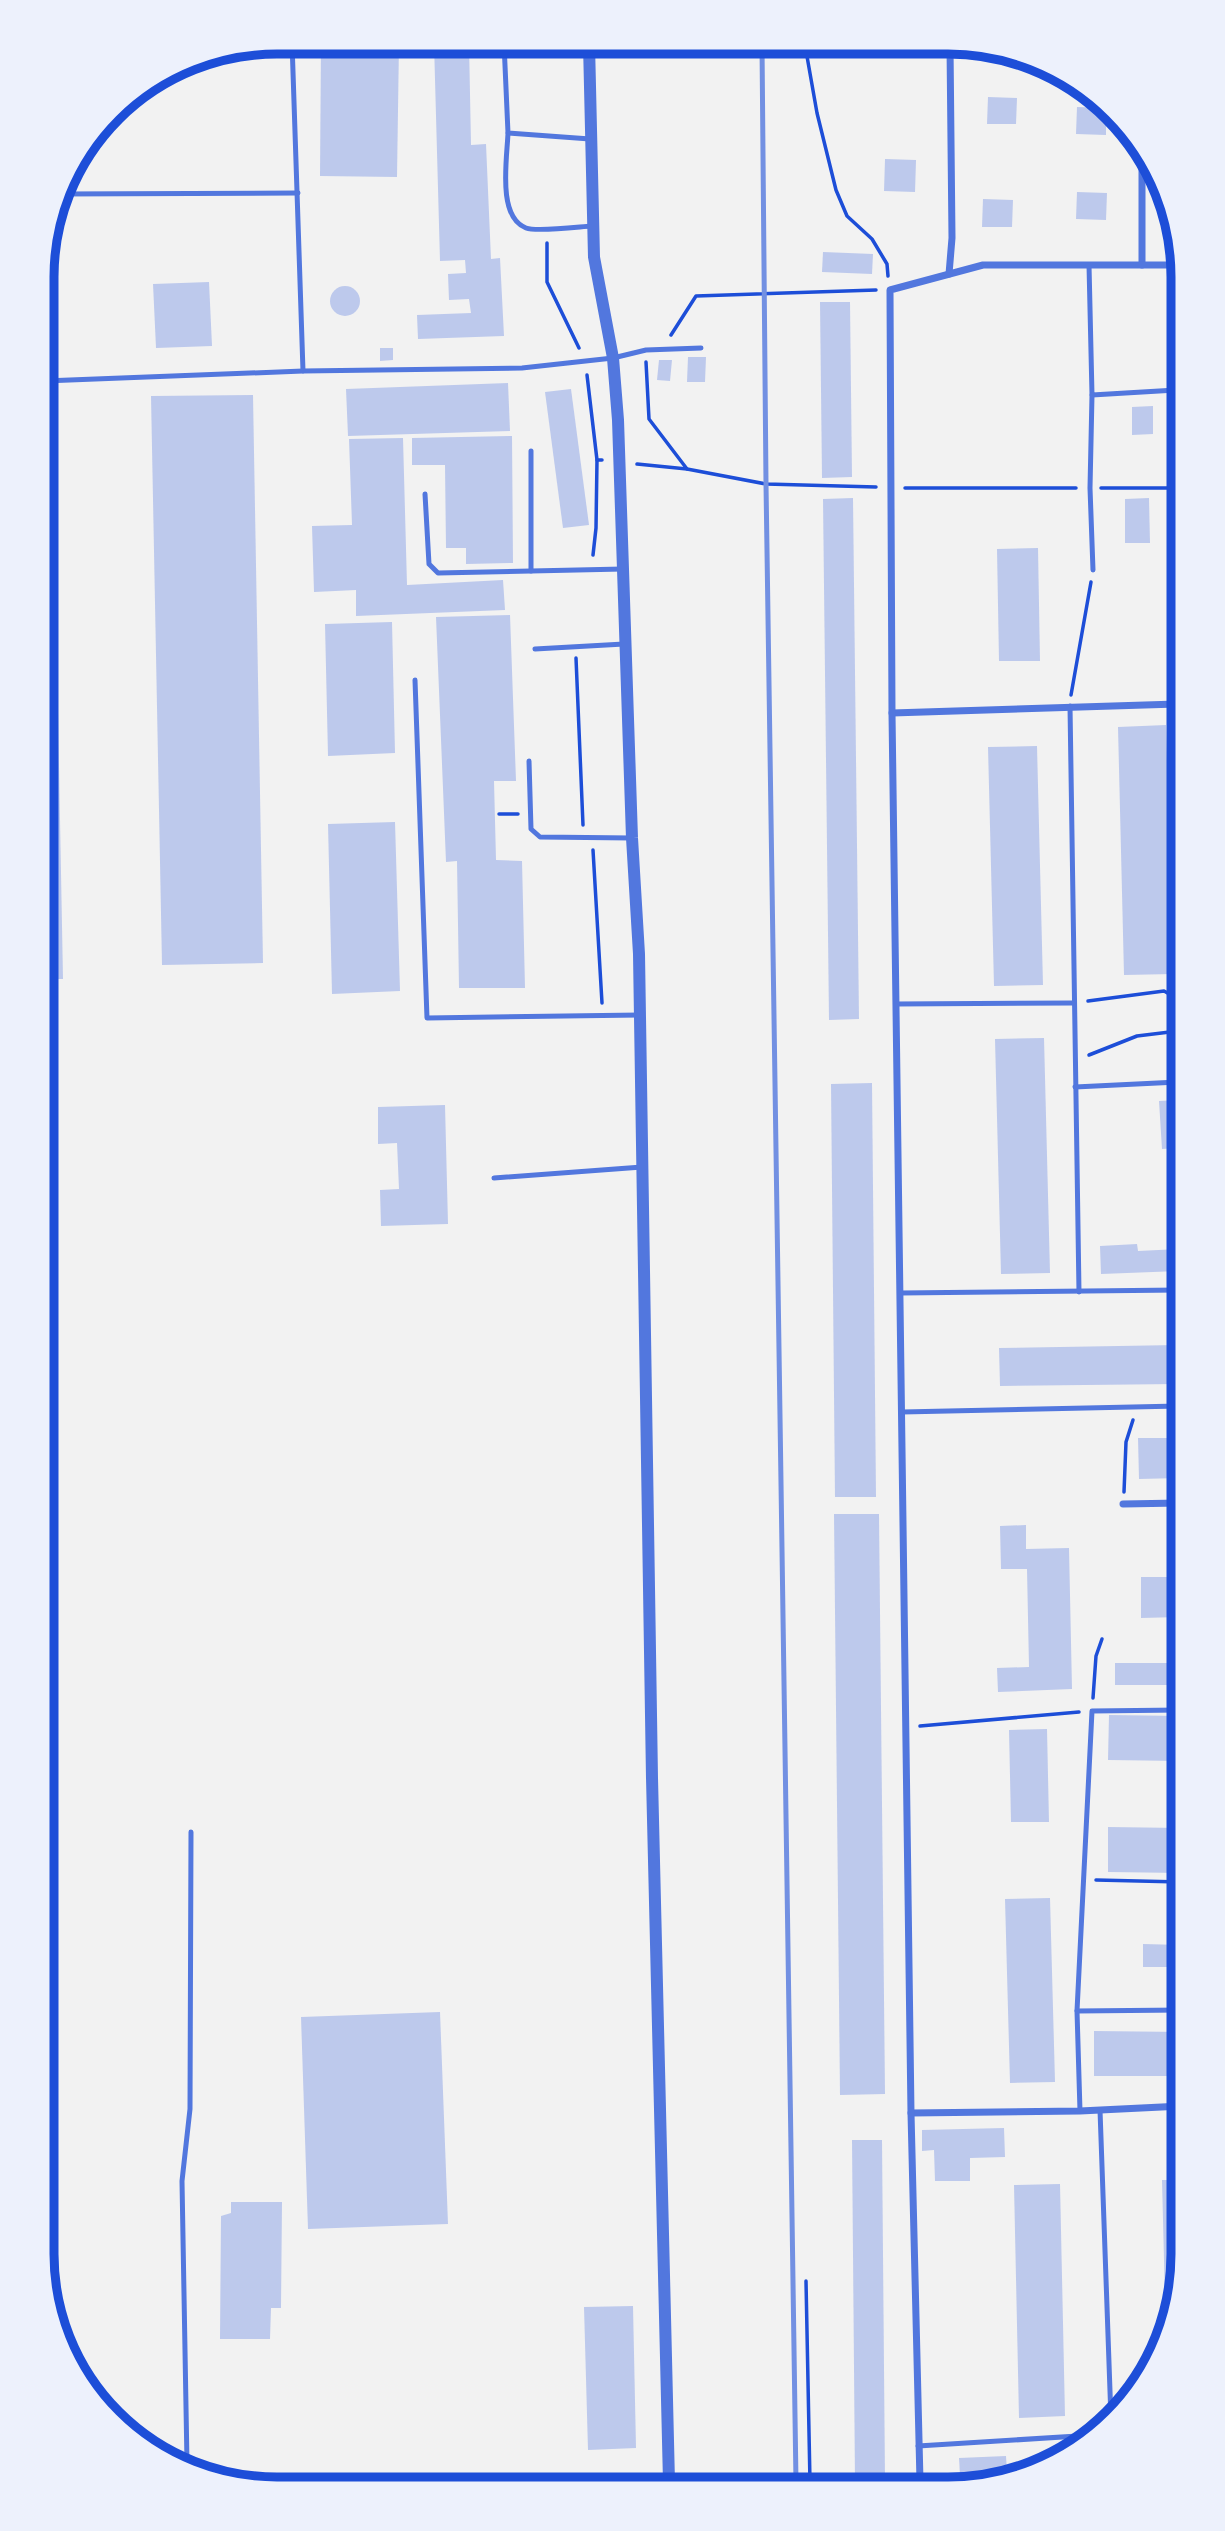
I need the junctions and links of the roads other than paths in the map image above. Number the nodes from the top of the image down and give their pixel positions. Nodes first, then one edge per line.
1 (292, 54) edge
2 (504, 54) edge
3 (589, 54) edge
4 (950, 54) edge
5 (508, 133) junction
6 (590, 139) junction
7 (1142, 169) edge
8 (298, 193) junction
9 (70, 194) edge
10 (593, 226) junction
11 (1142, 264) junction
12 (1089, 265) junction
13 (1170, 265) edge
14 (949, 274) junction
15 (701, 348) dead end
16 (613, 358) junction
17 (303, 371) junction
18 (55, 381) edge
19 (1171, 390) edge
20 (1092, 395) junction
21 (531, 451) dead end
22 (425, 494) dead end
23 (623, 569) junction
24 (1093, 570) road end
25 (531, 571) junction
26 (627, 643) junction
27 (535, 649) dead end
28 (415, 680) dead end
29 (1171, 704) edge
30 (1070, 706) junction
31 (892, 713) junction
32 (529, 761) dead end
33 (632, 838) junction
34 (1073, 1003) junction
35 (897, 1004) junction
36 (640, 1015) junction
37 (1171, 1083) edge
38 (1075, 1087) junction
39 (642, 1167) junction
40 (494, 1178) dead end
41 (1170, 1290) edge
42 (1079, 1292) junction
43 (901, 1293) junction
44 (1170, 1406) edge
45 (902, 1412) junction
46 (1170, 1503) edge
47 (1123, 1504) road end
48 (1170, 1710) edge
49 (191, 1832) dead end
50 (1170, 2010) edge
51 (1077, 2011) junction
52 (1170, 2107) edge
53 (1100, 2110) junction
54 (1080, 2111) junction
55 (911, 2113) junction
56 (1110, 2405) edge
57 (1076, 2436) edge
58 (918, 2446) junction
59 (187, 2457) edge
60 (669, 2477) edge
61 (920, 2477) edge

1 - 8 lane
2 - 5 lane
3 - 6 street
4 - 14 street
5 - 6 lane
5 - 10 lane
6 - 10 street
7 - 11 street
8 - 9 lane
8 - 17 lane
10 - 16 street
11 - 12 street
11 - 13 street
12 - 14 street
12 - 20 lane
14 - 31 street
15 - 16 lane
16 - 17 lane
16 - 23 street
17 - 18 lane
19 - 20 lane
20 - 24 lane
21 - 25 lane
22 - 25 lane
23 - 25 lane
23 - 26 street
26 - 27 lane
26 - 33 street
28 - 36 lane
29 - 30 street
30 - 31 street
30 - 34 lane
31 - 35 street
32 - 33 lane
33 - 36 street
34 - 35 lane
34 - 38 lane
35 - 43 street
36 - 39 street
37 - 38 lane
38 - 42 lane
39 - 40 lane
39 - 60 street
41 - 42 lane
42 - 43 lane
43 - 45 street
44 - 45 lane
45 - 55 street
46 - 47 street
48 - 51 lane
49 - 59 lane
50 - 51 lane
51 - 54 lane
52 - 53 street
53 - 54 street
53 - 56 lane
54 - 55 street
55 - 58 street
57 - 58 lane
58 - 61 street

